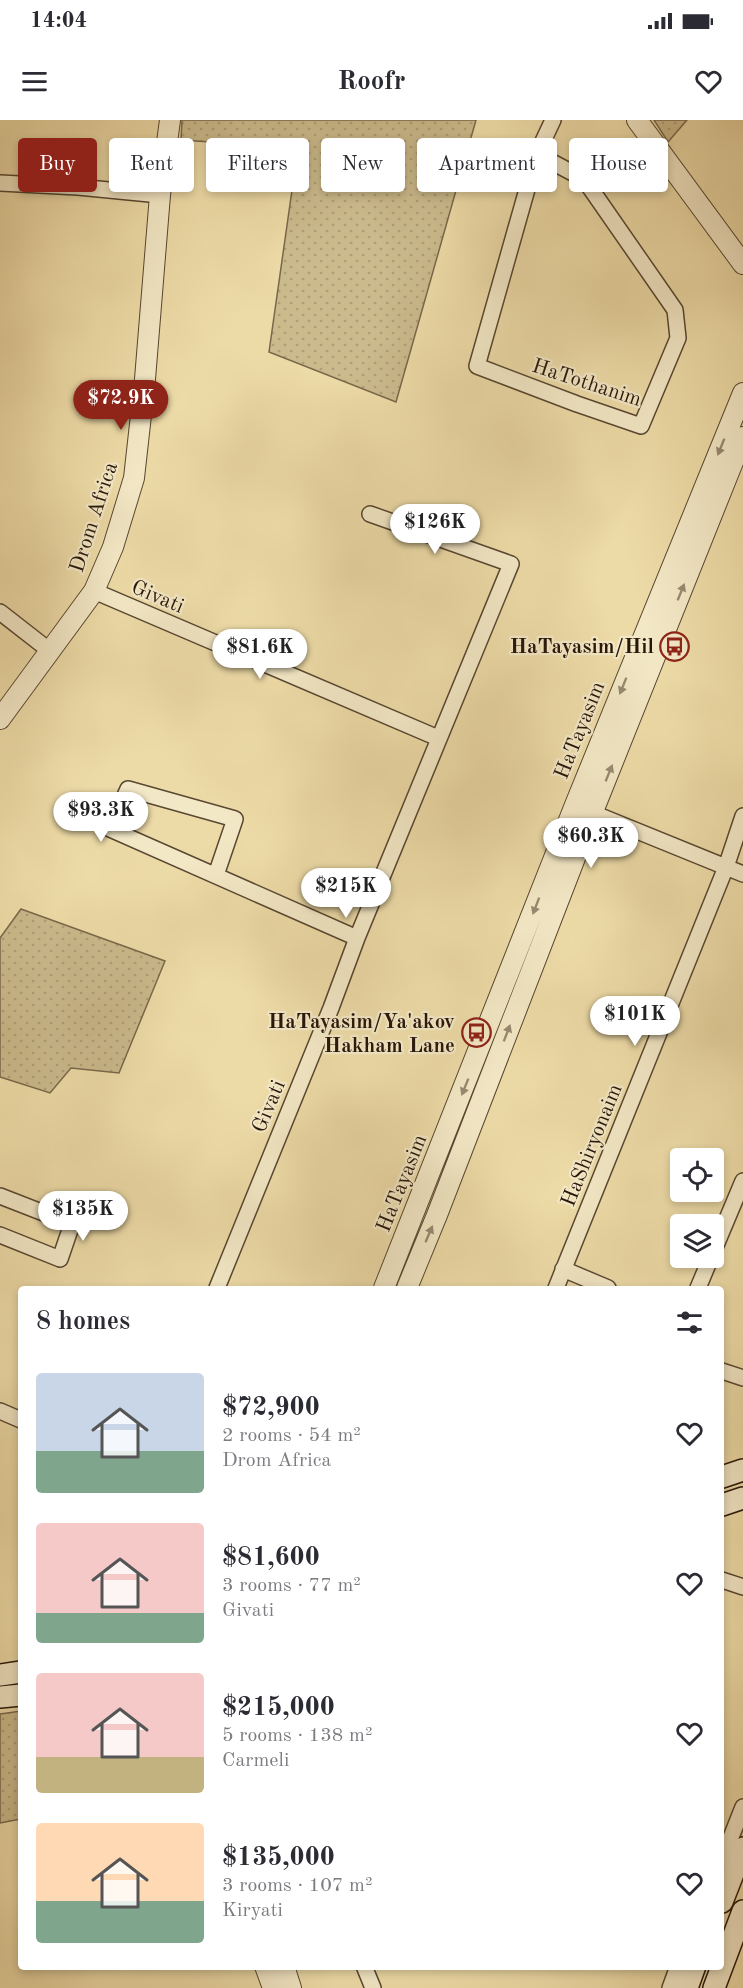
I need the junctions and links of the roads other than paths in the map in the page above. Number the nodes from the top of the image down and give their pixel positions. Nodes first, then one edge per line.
1 (170, 120) edge
2 (553, 120) edge
3 (637, 120) edge
4 (545, 138) edge
5 (537, 154) joint
6 (0, 183) edge
7 (160, 195) junction
8 (725, 241) junction
9 (743, 255) edge
10 (743, 264) edge
11 (743, 393) edge
12 (743, 437) edge
13 (370, 514) dead end
14 (94, 591) junction
15 (0, 612) edge
16 (50, 651) junction
17 (0, 719) edge
18 (438, 738) junction
19 (584, 810) junction
20 (743, 816) edge
21 (726, 867) junction
22 (743, 874) edge
23 (216, 875) junction
24 (357, 938) junction
25 (743, 1181) edge
26 (0, 1196) edge
27 (724, 1226) edge
28 (0, 1235) edge
29 (706, 1268) edge
30 (563, 1269) junction
31 (218, 1286) edge
32 (385, 1286) edge
33 (408, 1286) edge
34 (557, 1286) edge
35 (603, 1286) edge
36 (699, 1286) edge
37 (724, 1372) edge
38 (743, 1378) edge
39 (0, 1411) edge
40 (18, 1419) edge
41 (743, 1470) edge
42 (724, 1476) edge
43 (743, 1498) edge
44 (724, 1504) edge
45 (724, 1581) edge
46 (743, 1587) edge
47 (18, 1672) edge
48 (0, 1675) edge
49 (18, 1695) edge
50 (0, 1697) edge
51 (743, 1807) edge
52 (743, 1848) edge
53 (724, 1855) edge
54 (724, 1897) edge
55 (743, 1911) edge
56 (724, 1961) edge
57 (266, 1970) edge
58 (285, 1970) edge
59 (366, 1970) edge
60 (677, 1970) edge
61 (694, 1970) edge
62 (721, 1970) edge
63 (273, 1988) edge
64 (291, 1988) edge
65 (373, 1988) edge
66 (670, 1988) edge
67 (687, 1988) edge
68 (714, 1988) edge

1 - 7 street, Drom Africa
2 - 4 street
3 - 8 street
5 - 5 street, HaTothanim
6 - 7 street
7 - 14 street, Drom Africa
8 - 9 street
8 - 10 street
11 -> 19 street, HaTayasim
19 -> 12 street, HaTayasim
13 - 18 street, Givati
14 - 16 street, Drom Africa
14 - 18 street, Givati
15 - 16 street
16 - 17 street, Drom Africa
18 - 24 street, Givati
19 - 21 street
19 -> 32 street, HaTayasim
33 -> 19 street, HaTayasim
20 - 21 street, HaShiryonaim
21 - 22 street
21 - 30 street, HaShiryonaim
23 - 23 street
23 - 24 street
24 - 31 street, Givati
25 - 27 street
26 - 28 street
29 - 36 street
30 - 34 street, HaShiryonaim
30 - 35 street
37 - 38 street
39 - 40 street
41 - 42 main road
43 - 44 main road
45 - 46 street
47 - 48 main road
49 - 50 main road
51 - 53 street
52 - 54 main road
55 - 56 main road
57 - 63 street
58 - 64 street
59 - 65 street
60 - 66 street
61 - 67 main road
62 - 68 main road

